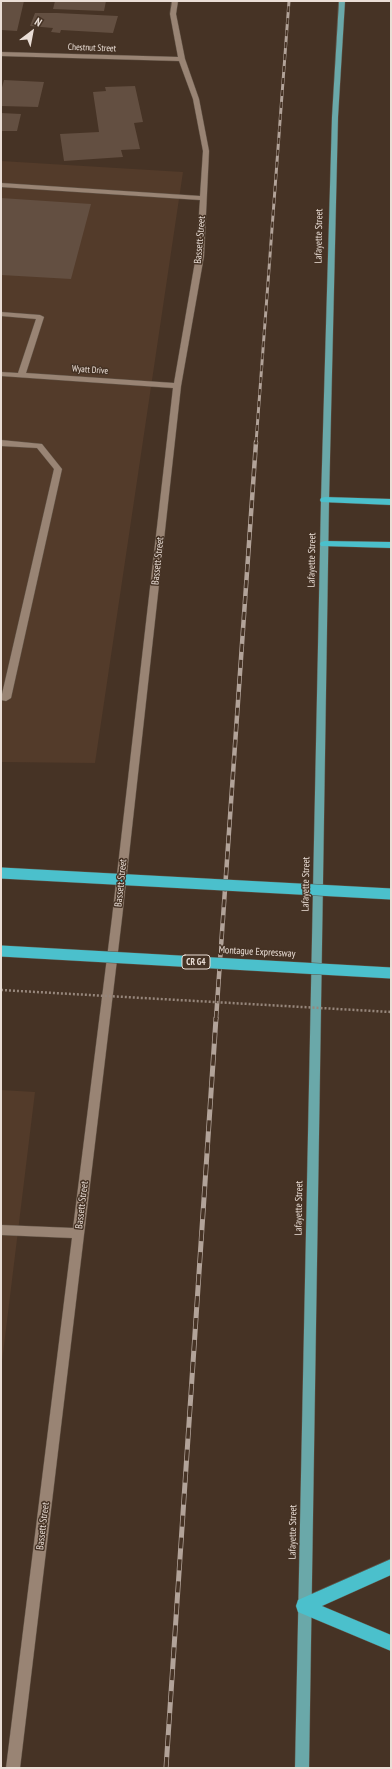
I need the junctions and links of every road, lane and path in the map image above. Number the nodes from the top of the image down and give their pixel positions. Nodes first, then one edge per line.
1 (175, 1) edge
2 (342, 1) edge
3 (1, 54) edge
4 (182, 59) junction
5 (1, 185) edge
6 (203, 198) junction
7 (1, 314) edge
8 (1, 374) edge
9 (22, 376) junction
10 (177, 386) junction
11 (1, 444) edge
12 (325, 500) junction
13 (391, 502) edge
14 (325, 544) junction
15 (391, 546) edge
16 (1, 697) edge
17 (1, 874) edge
18 (391, 894) edge
19 (1, 951) edge
20 (391, 972) edge
21 (1, 990) edge
22 (391, 1012) edge
23 (1, 1230) edge
24 (79, 1233) junction
25 (391, 1567) edge
26 (304, 1606) junction
27 (391, 1642) edge
28 (13, 1768) edge
29 (302, 1768) edge

1 - 4 street, Bassett Street
2 - 12 main road, Lafayette Street
3 - 4 street, Chestnut Street
4 - 6 street, Bassett Street
5 - 6 street
6 - 10 street, Bassett Street
7 - 9 street
8 - 9 street, Wyatt Drive
9 - 10 street, Wyatt Drive
10 - 24 street, Bassett Street
11 - 16 street
12 - 13 highway
12 - 14 main road, Lafayette Street
14 - 15 highway
14 - 26 main road, Lafayette Street
17 - 18 highway, bridge
19 - 20 highway, Montague Expressway / CR G4, bridge
21 - 22 path, bridge
23 - 24 street
24 - 28 street, Bassett Street
25 - 26 highway
26 - 27 highway
26 - 29 main road, Lafayette Street

